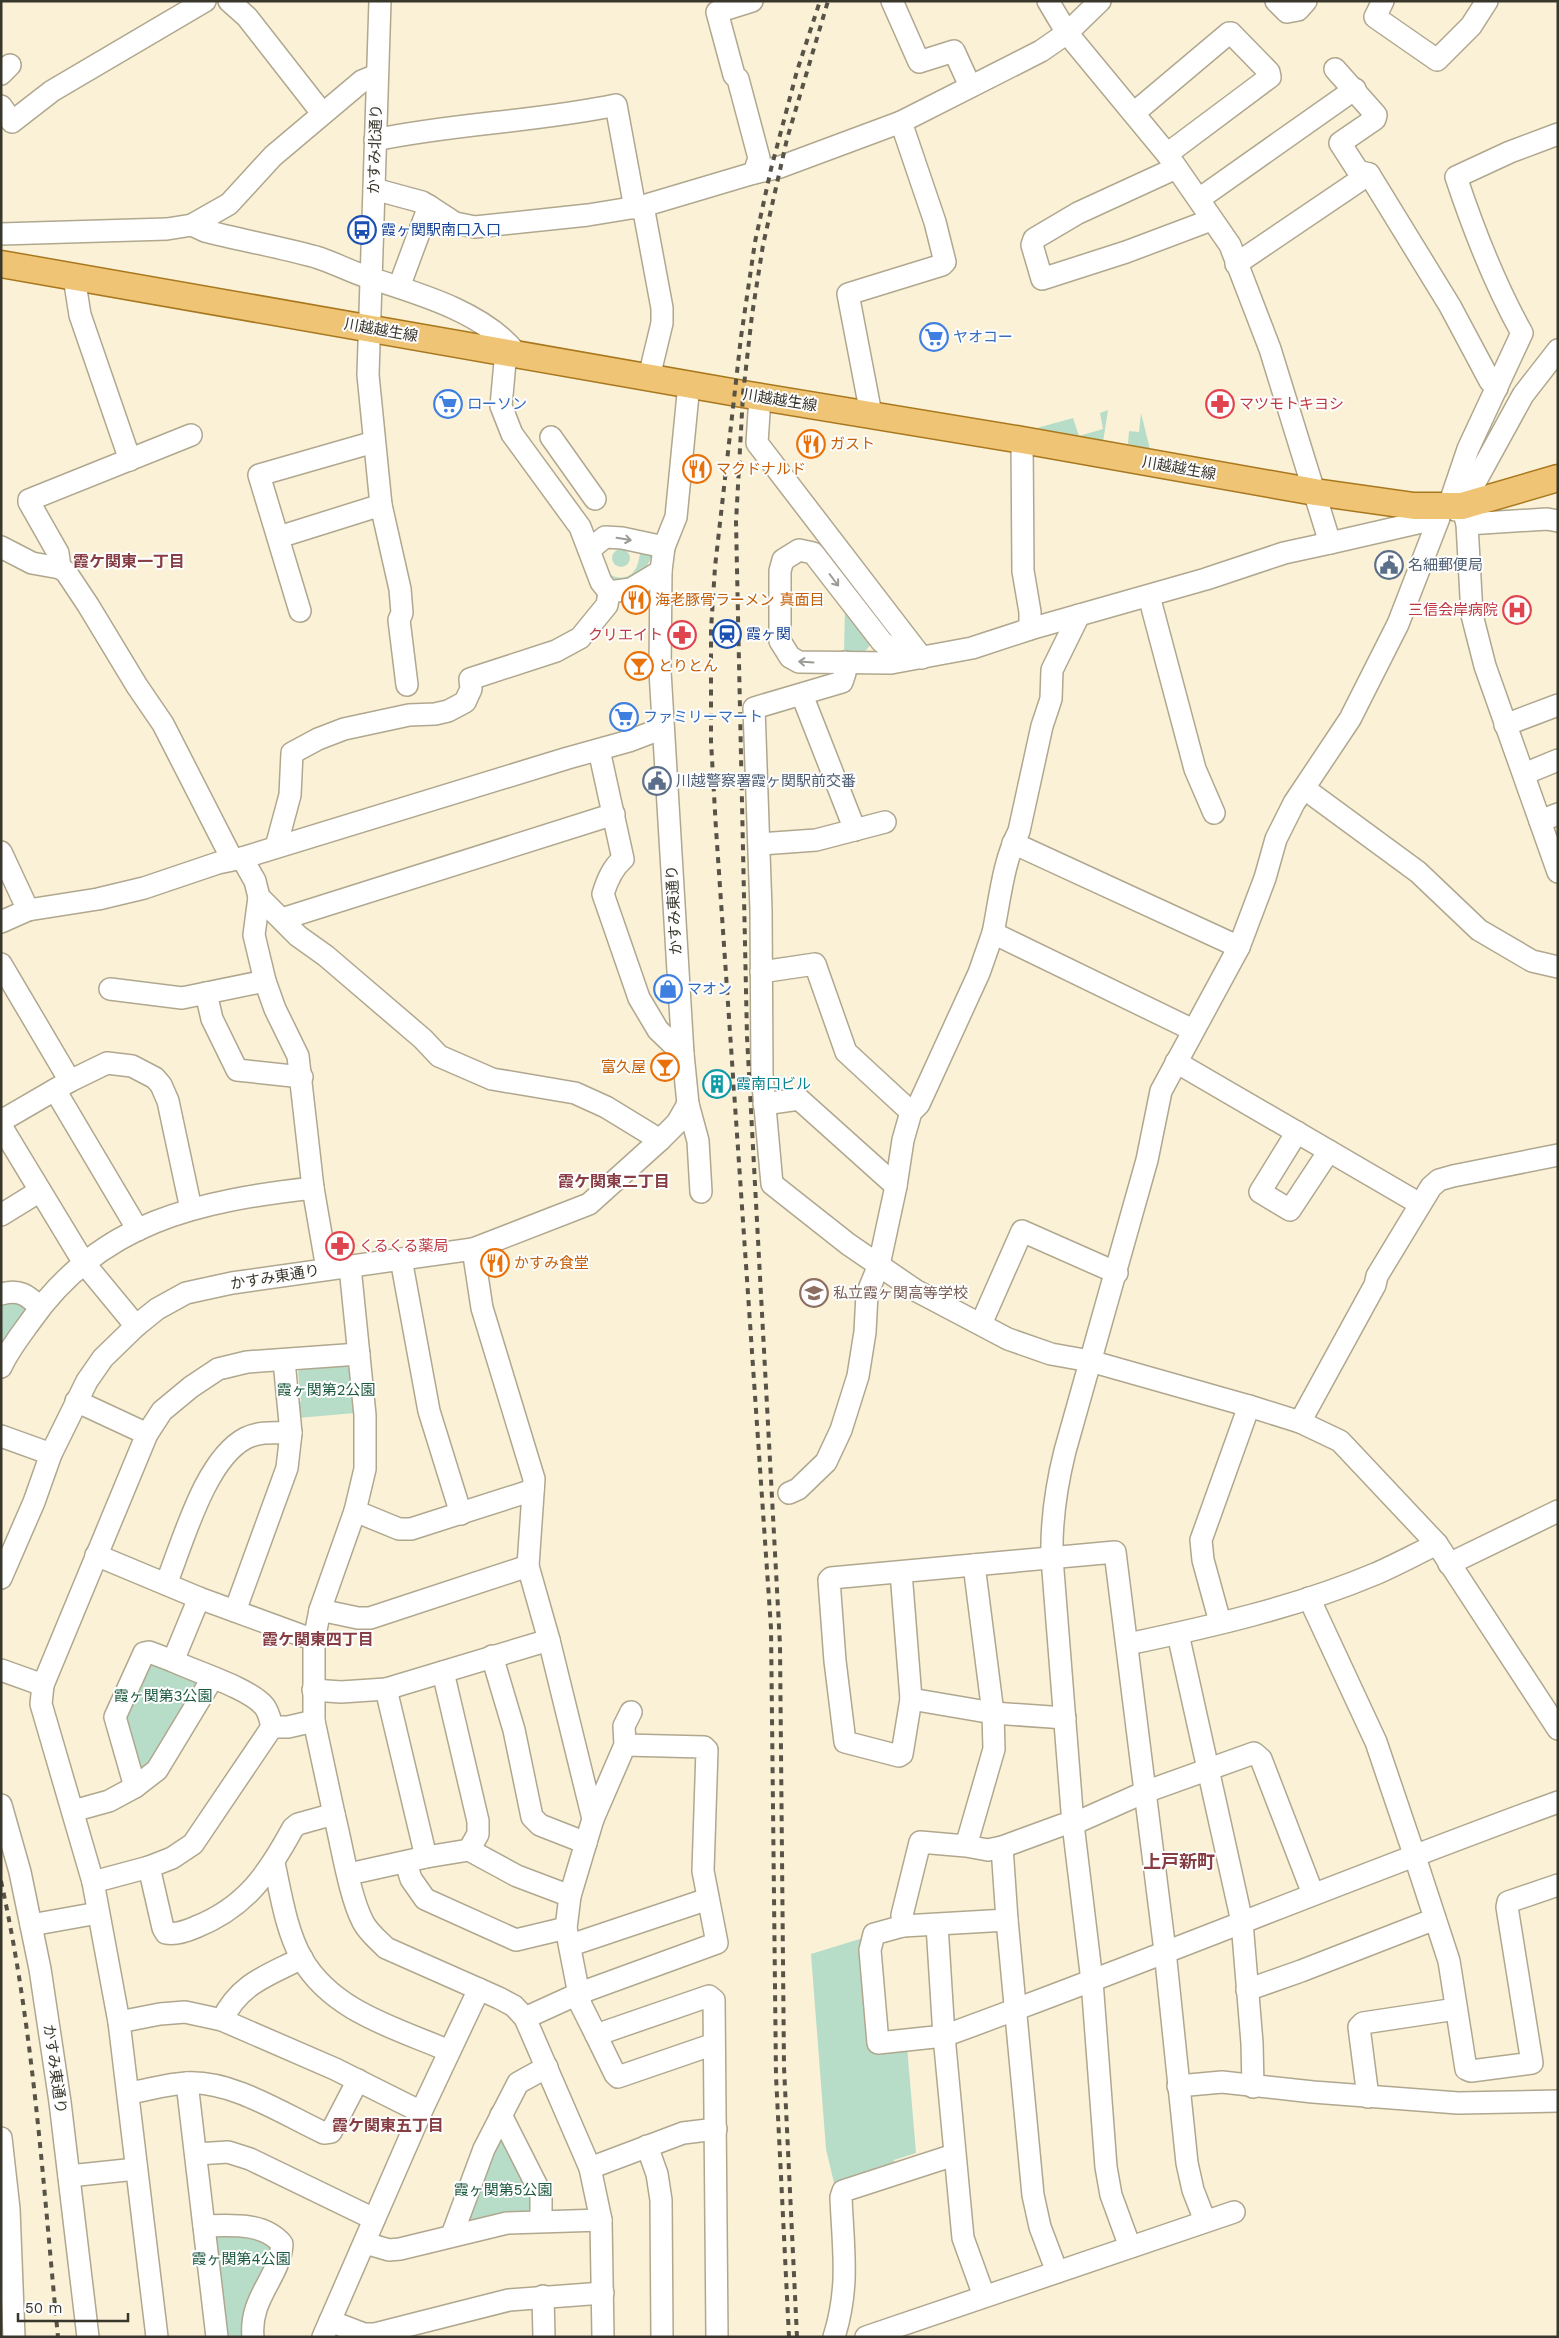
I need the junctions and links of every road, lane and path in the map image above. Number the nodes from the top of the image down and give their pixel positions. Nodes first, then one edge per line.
1 (205, 1) edge
2 (229, 1) edge
3 (380, 1) edge
4 (752, 1) edge
5 (892, 1) edge
6 (1048, 1) edge
7 (1100, 1) edge
8 (1276, 1) edge
9 (1306, 1) edge
10 (1383, 1) edge
11 (1487, 1) edge
12 (1067, 33) junction
13 (1335, 69) dead end
14 (377, 75) junction
15 (970, 86) junction
16 (1355, 89) junction
17 (1, 106) edge
18 (322, 113) junction
19 (1134, 113) junction
20 (901, 122) junction
21 (1558, 134) edge
22 (375, 140) junction
23 (1172, 161) junction
24 (754, 173) junction
25 (1369, 174) junction
26 (374, 189) junction
27 (1199, 199) junction
28 (428, 206) junction
29 (639, 207) junction
30 (1211, 220) junction
31 (192, 225) junction
32 (1, 234) edge
33 (1, 264) edge
34 (1236, 264) junction
35 (74, 278) junction
36 (370, 279) junction
37 (398, 287) junction
38 (369, 328) junction
39 (1558, 350) edge
40 (511, 352) junction
41 (649, 377) junction
42 (688, 384) junction
43 (1497, 388) junction
44 (760, 397) junction
45 (871, 414) junction
46 (190, 435) dead end
47 (551, 437) dead end
48 (1022, 440) junction
49 (374, 442) junction
50 (130, 460) junction
51 (1558, 478) edge
52 (1315, 492) junction
53 (595, 499) dead end
54 (381, 506) junction
55 (1454, 513) junction
56 (1558, 521) edge
57 (279, 537) junction
58 (1330, 543) junction
59 (1, 547) edge
60 (664, 547) junction
61 (589, 550) junction
62 (60, 568) junction
63 (661, 571) junction
64 (609, 592) junction
65 (1149, 596) junction
66 (300, 611) dead end
67 (1079, 615) junction
68 (1030, 629) junction
69 (914, 659) junction
70 (845, 662) junction
71 (407, 685) dead end
72 (802, 694) junction
73 (1558, 705) edge
74 (1505, 725) junction
75 (663, 728) junction
76 (599, 750) junction
77 (1558, 760) edge
78 (1524, 774) junction
79 (1305, 789) junction
80 (1214, 813) dead end
81 (614, 814) junction
82 (1549, 817) edge
83 (885, 822) dead end
84 (855, 830) junction
85 (1013, 843) junction
86 (760, 844) junction
87 (276, 847) junction
88 (1, 852) edge
89 (237, 859) junction
90 (1556, 864) edge
91 (259, 897) junction
92 (28, 910) junction
93 (282, 919) junction
94 (1, 922) edge
95 (993, 933) junction
96 (1239, 947) junction
97 (1, 964) edge
98 (1558, 967) edge
99 (761, 972) junction
100 (265, 981) junction
101 (110, 989) dead end
102 (206, 993) junction
103 (1193, 1030) junction
104 (683, 1054) junction
105 (1176, 1062) junction
106 (302, 1077) junction
107 (62, 1085) junction
108 (688, 1104) junction
109 (764, 1104) junction
110 (911, 1112) junction
111 (1, 1121) edge
112 (1, 1126) edge
113 (1297, 1132) junction
114 (660, 1140) junction
115 (1329, 1151) junction
116 (1558, 1155) edge
117 (896, 1186) junction
118 (312, 1188) junction
119 (40, 1191) junction
120 (701, 1192) dead end
121 (1420, 1204) junction
122 (191, 1209) junction
123 (2, 1214) edge
124 (138, 1230) junction
125 (473, 1250) junction
126 (401, 1259) junction
127 (84, 1263) junction
128 (879, 1265) junction
129 (350, 1267) junction
130 (327, 1269) junction
131 (1117, 1273) junction
132 (1, 1294) edge
133 (40, 1307) junction
134 (981, 1324) junction
135 (136, 1326) junction
136 (359, 1354) junction
137 (284, 1361) junction
138 (1090, 1361) junction
139 (1, 1367) edge
140 (76, 1401) junction
141 (1249, 1406) junction
142 (1300, 1422) junction
143 (291, 1433) junction
144 (147, 1434) junction
145 (1, 1436) edge
146 (50, 1454) junction
147 (532, 1490) junction
148 (789, 1493) dead end
149 (355, 1511) junction
150 (1558, 1511) edge
151 (461, 1514) junction
152 (1437, 1544) junction
153 (96, 1555) junction
154 (1052, 1558) junction
155 (1449, 1564) junction
156 (974, 1565) junction
157 (528, 1566) junction
158 (901, 1572) junction
159 (1, 1578) edge
160 (166, 1584) junction
161 (199, 1598) junction
162 (1309, 1598) junction
163 (320, 1610) junction
164 (235, 1611) junction
165 (1220, 1622) junction
166 (1178, 1634) junction
167 (314, 1640) junction
168 (549, 1640) junction
169 (1128, 1644) junction
170 (492, 1656) junction
171 (173, 1661) junction
172 (1, 1670) edge
173 (443, 1672) junction
174 (212, 1679) junction
175 (43, 1686) junction
176 (386, 1689) junction
177 (313, 1690) junction
178 (911, 1699) junction
179 (631, 1712) dead end
180 (994, 1713) junction
181 (1065, 1718) junction
182 (314, 1721) junction
183 (272, 1727) junction
184 (1558, 1729) edge
185 (625, 1745) junction
186 (1207, 1769) junction
187 (136, 1787) junction
188 (1145, 1792) junction
189 (1558, 1802) edge
190 (1, 1805) edge
191 (73, 1810) junction
192 (334, 1814) junction
193 (593, 1819) junction
194 (1073, 1824) junction
195 (586, 1843) junction
196 (966, 1846) junction
197 (1002, 1847) junction
198 (469, 1850) junction
199 (1414, 1854) junction
200 (426, 1856) junction
201 (406, 1862) junction
202 (274, 1863) junction
203 (149, 1867) junction
204 (348, 1874) junction
205 (93, 1882) junction
206 (1558, 1885) edge
207 (1313, 1894) junction
208 (570, 1896) junction
209 (708, 1899) junction
210 (98, 1913) junction
211 (1435, 1919) junction
212 (1007, 1920) junction
213 (1242, 1922) junction
214 (31, 1925) junction
215 (937, 1925) junction
216 (903, 1926) junction
217 (568, 1937) junction
218 (1165, 1951) junction
219 (302, 1958) junction
220 (1092, 1981) junction
221 (479, 1989) junction
222 (1246, 1990) junction
223 (580, 1993) junction
224 (1456, 2009) junction
225 (1015, 2010) junction
226 (525, 2018) junction
227 (222, 2020) junction
228 (119, 2022) junction
229 (596, 2035) junction
230 (944, 2036) junction
231 (714, 2044) junction
232 (449, 2050) junction
233 (547, 2067) junction
234 (358, 2080) junction
235 (186, 2083) junction
236 (1178, 2086) junction
237 (1253, 2087) junction
238 (129, 2093) junction
239 (1368, 2097) junction
240 (1558, 2101) edge
241 (421, 2112) junction
242 (501, 2115) junction
243 (716, 2129) junction
244 (1, 2138) edge
245 (647, 2146) junction
246 (196, 2154) junction
247 (954, 2155) junction
248 (590, 2168) junction
249 (136, 2169) junction
250 (68, 2176) junction
251 (1234, 2212) dead end
252 (374, 2219) junction
253 (601, 2220) junction
254 (541, 2221) junction
255 (1205, 2221) junction
256 (204, 2226) junction
257 (452, 2235) junction
258 (365, 2242) junction
259 (1130, 2247) junction
260 (1057, 2272) junction
261 (603, 2293) junction
262 (543, 2296) junction
263 (984, 2296) junction
264 (327, 2329) edge
265 (14, 2337) edge
266 (88, 2337) edge
267 (157, 2337) edge
268 (217, 2337) edge
269 (253, 2337) edge
270 (544, 2337) edge
271 (604, 2337) edge
272 (662, 2337) edge
273 (718, 2337) edge
274 (834, 2337) edge
275 (866, 2337) edge

1 - 17 street
2 - 18 street
3 - 14 street, かすみ北通り
4 - 24 street
5 - 15 street
6 - 12 street
7 - 12 street
8 - 9 street
10 - 11 street
12 - 15 street
12 - 19 street
13 - 16 street
14 - 18 street
14 - 22 street, かすみ北通り
15 - 20 street
16 - 25 street
16 - 27 street
18 - 31 street
19 - 23 street
19 - 23 street
20 - 24 street
20 - 45 street
21 - 43 street
22 - 26 street, かすみ北通り
22 - 29 street
23 - 27 street
23 - 30 street
24 - 29 street
25 - 34 street
25 - 43 street
26 - 28 street
26 - 36 street, かすみ北通り
27 - 30 street
28 - 29 street
28 - 37 street
29 - 41 street
30 - 34 street
31 - 32 street
31 - 36 street
33 - 35 main road, 川越越生線
34 - 52 street
35 - 38 main road, 川越越生線
35 - 50 street
36 - 37 street
36 - 38 street, かすみ北通り
37 - 40 street
38 - 40 main road, 川越越生線
38 - 49 street, かすみ北通り
39 - 55 street
40 - 41 main road, 川越越生線
40 - 61 street
41 - 42 main road, 川越越生線
42 - 44 main road, 川越越生線
42 - 60 street, かすみ東通り
43 - 55 street
44 - 45 main road, 川越越生線
44 - 69 street
45 - 48 main road, 川越越生線
46 - 50 street
47 - 53 street
48 - 52 main road, 川越越生線
48 - 68 street
49 - 54 street, かすみ北通り
49 - 57 street
50 - 62 street
51 - 55 main road, 川越越生線
52 - 55 main road, 川越越生線
52 - 58 street
54 - 57 street
54 - 71 street, かすみ北通り
55 - 56 street
55 - 58 street
55 - 74 street
55 - 79 street
57 - 66 street
58 - 65 street
59 - 62 street
61 -> 60 street
60 - 63 street, かすみ東通り
61 - 64 street
62 - 89 street
63 - 64 street
63 - 75 street, かすみ東通り
64 - 87 street
65 - 67 street
65 - 80 street
67 - 68 street
67 - 85 street
68 - 69 street
69 - 70 street
70 -> 69 street
70 - 72 street
72 - 84 street
72 - 86 street
73 - 74 street
74 - 78 street
75 - 76 street
75 - 104 street, かすみ東通り
76 - 81 street
76 - 87 street
77 - 78 street
78 - 82 street
79 - 96 street
79 - 98 street
81 - 93 street
81 - 104 street
82 - 90 street
83 - 84 street
84 - 86 street
85 - 95 street
85 - 96 street
86 - 99 street
87 - 89 street
88 - 92 street
89 - 91 street
89 - 92 street
91 - 93 street
91 - 100 street
92 - 94 street
93 - 114 street
95 - 103 street
95 - 110 street
96 - 103 street
97 - 107 street
99 - 109 street
99 - 110 street
100 - 102 street
100 - 106 street
101 - 102 street
102 - 106 street
103 - 105 street
104 - 108 street, かすみ東通り
105 - 113 street
105 - 131 street
106 - 118 street
107 - 111 street
107 - 122 street
107 - 124 street
108 - 114 street, かすみ東通り
108 - 120 street
109 - 117 street
109 - 128 street
110 - 117 street
112 - 119 street
113 - 115 street
113 - 115 street
114 - 125 street, かすみ東通り
115 - 121 street
116 - 121 street
117 - 128 street
118 - 122 street
118 - 130 street
119 - 123 street
119 - 127 street
121 - 142 street
122 - 124 street
124 - 127 street
125 - 126 street, かすみ東通り
125 - 147 street
126 - 129 street, かすみ東通り
126 - 151 street
127 - 133 street
127 - 135 street
128 - 134 street
128 - 148 street
129 - 130 street, かすみ東通り
129 - 136 street
130 - 135 street, かすみ東通り
131 - 134 street
131 - 138 street
132 - 133 street
133 - 139 street
134 - 138 street
135 - 140 street, かすみ東通り
136 - 137 street
136 - 149 street
137 - 143 street
137 - 144 street
138 - 141 street
138 - 154 street
140 - 144 street
140 - 146 street, かすみ東通り
141 - 142 street
141 - 165 street
142 - 152 street
143 - 160 street
143 - 164 street
144 - 153 street
145 - 146 street
146 - 159 street, かすみ東通り
147 - 151 street
147 - 157 street
149 - 151 street
149 - 163 street
150 - 155 street
152 - 155 street
152 - 162 street
153 - 160 street
153 - 175 street
154 - 156 street
154 - 169 street
154 - 181 street
155 - 184 street
156 - 158 street
156 - 180 street
157 - 163 street
157 - 168 street
158 - 178 street
158 - 178 street
160 - 161 street
161 - 164 street
161 - 171 street
162 - 165 street
162 - 199 street
163 - 167 street
164 - 167 street
165 - 166 street
166 - 169 street
166 - 186 street
167 - 177 street
168 - 170 street
168 - 193 street
169 - 188 street
170 - 173 street
170 - 195 street
171 - 174 street
171 - 187 street
172 - 175 street
173 - 176 street
173 - 198 street
174 - 183 street
174 - 187 street
175 - 191 street
176 - 177 street
176 - 200 street
177 - 182 street
178 - 180 street
179 - 185 street
180 - 181 street
180 - 196 street
181 - 194 street
182 - 183 street
182 - 192 street
183 - 203 street
185 - 193 street
185 - 209 street
186 - 188 street
186 - 207 street
186 - 213 street
187 - 191 street
188 - 194 street
188 - 218 street
189 - 199 street
190 - 214 street, かすみ東通り
191 - 205 street
192 - 202 street
192 - 204 street
193 - 195 street
194 - 197 street
194 - 220 street
195 - 208 street
196 - 197 street
196 - 216 street
197 - 212 street
198 - 200 street
198 - 208 street
199 - 207 street
199 - 211 street
200 - 201 street
201 - 204 street
201 - 217 street
202 - 203 street
202 - 219 street
203 - 205 street
204 - 221 street
205 - 210 street
206 - 224 street
207 - 213 street
208 - 217 street
209 - 217 street
209 - 223 street
210 - 214 street
210 - 228 street
211 - 222 street
211 - 224 street
212 - 215 street
212 - 225 street
213 - 218 street
213 - 222 street
214 - 250 street, かすみ東通り
215 - 216 street
215 - 230 street
216 - 230 street
217 - 223 street
218 - 220 street
218 - 236 street
219 - 227 street
219 - 232 street
220 - 225 street
220 - 259 street
221 - 226 street
221 - 232 street
222 - 237 street
223 - 226 street
223 - 229 street
224 - 239 street
225 - 230 street
225 - 260 street
226 - 233 street
227 - 228 street
227 - 234 street
228 - 238 street
229 - 231 street
229 - 231 street
230 - 247 street
231 - 243 street
232 - 241 street
233 - 242 street
233 - 248 street
234 - 235 street
234 - 241 street
235 - 238 street
235 - 246 street
236 - 237 street
236 - 255 street
237 - 239 street
238 - 249 street
239 - 240 street
241 - 252 street
242 - 254 street
242 - 257 street
243 - 245 street
243 - 273 street
244 - 265 street
245 - 248 street
245 - 272 street
246 - 252 street
246 - 256 street
247 - 263 street
247 - 274 street
248 - 253 street
249 - 250 street
249 - 267 street
250 - 266 street, かすみ東通り
251 - 255 street
252 - 258 street
253 - 254 street
253 - 261 street
254 - 257 street
255 - 259 street
256 - 268 street
256 - 269 street
257 - 258 street
258 - 264 street
259 - 260 street
260 - 263 street
261 - 262 street
261 - 271 street
262 - 264 street
262 - 270 street
263 - 275 street

